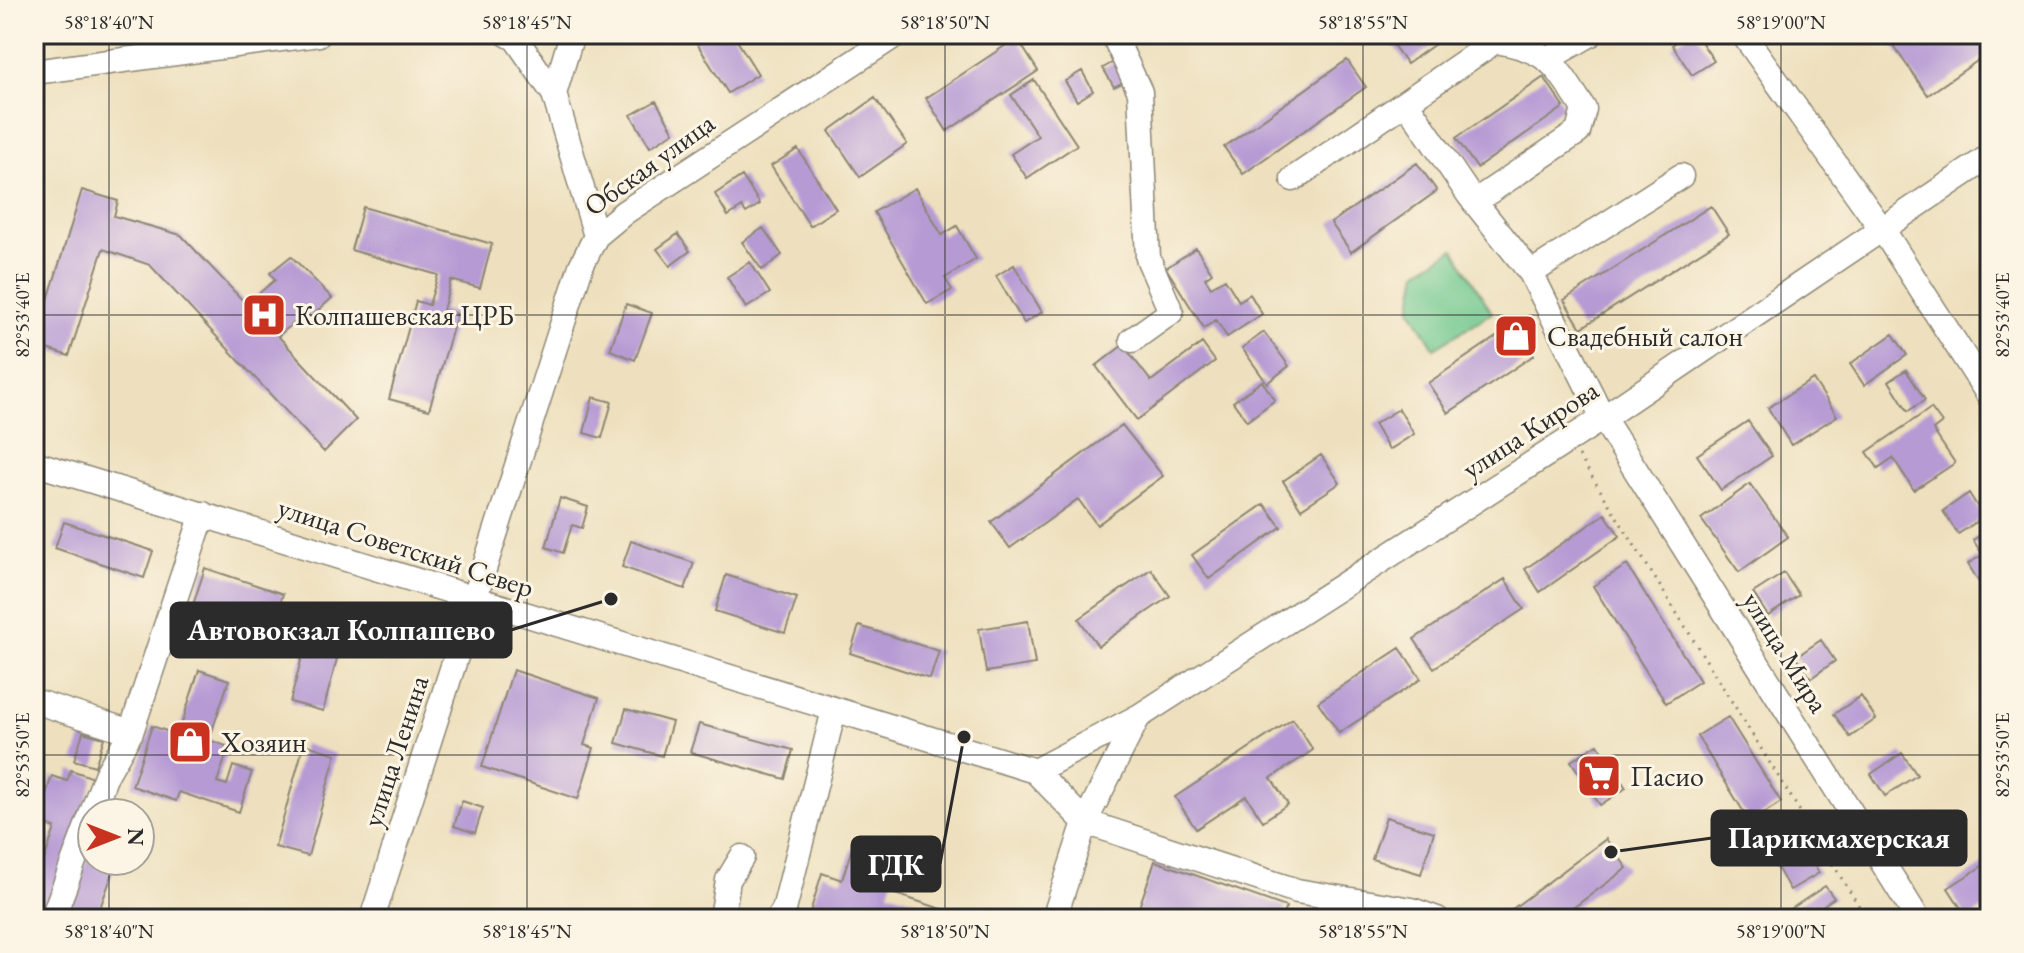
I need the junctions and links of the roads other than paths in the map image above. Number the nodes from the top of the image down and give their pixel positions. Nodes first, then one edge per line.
1 (319, 34) edge
2 (507, 34) edge
3 (572, 34) edge
4 (897, 34) edge
5 (1113, 34) edge
6 (1591, 34) edge
7 (1743, 34) edge
8 (1547, 59) junction
9 (34, 72) edge
10 (554, 94) junction
11 (1406, 102) junction
12 (1990, 156) edge
13 (1681, 176) dead end
14 (1293, 179) dead end
15 (1474, 202) junction
16 (1881, 228) junction
17 (596, 236) junction
18 (1531, 273) junction
19 (1132, 340) dead end
20 (1990, 397) edge
21 (1603, 418) junction
22 (34, 463) edge
23 (203, 514) junction
24 (476, 601) junction
25 (34, 701) edge
26 (834, 710) junction
27 (1138, 717) junction
28 (131, 732) junction
29 (1035, 771) junction
30 (1085, 822) junction
31 (742, 857) dead end
32 (56, 909) dead end
33 (372, 919) edge
34 (730, 919) edge
35 (778, 919) edge
36 (1054, 919) edge
37 (1437, 919) edge
38 (1918, 919) edge

1 - 9 street
2 - 10 street
3 - 10 street
4 - 17 street, Обская улица
5 - 19 street
6 - 8 street
7 - 16 street
8 - 11 street
8 - 15 street
10 - 17 street
11 - 14 street
11 - 15 street, улица Мира
12 - 16 street, улица Кирова
13 - 18 street
15 - 18 street, улица Мира
16 - 20 street
16 - 21 street, улица Кирова
17 - 24 street, Обская улица
18 - 21 street, улица Мира
21 - 27 street, улица Кирова
21 - 38 street, улица Мира
22 - 23 street, улица Советский Север
23 - 24 street, улица Советский Север
23 - 28 street
24 - 26 street, улица Советский Север
24 - 33 street, улица Ленина
25 - 28 street
26 - 29 street, улица Советский Север
26 - 35 street
27 - 29 street, улица Кирова
27 - 30 street
28 - 32 street
29 - 30 street
30 - 36 street
30 - 37 street
31 - 34 street

